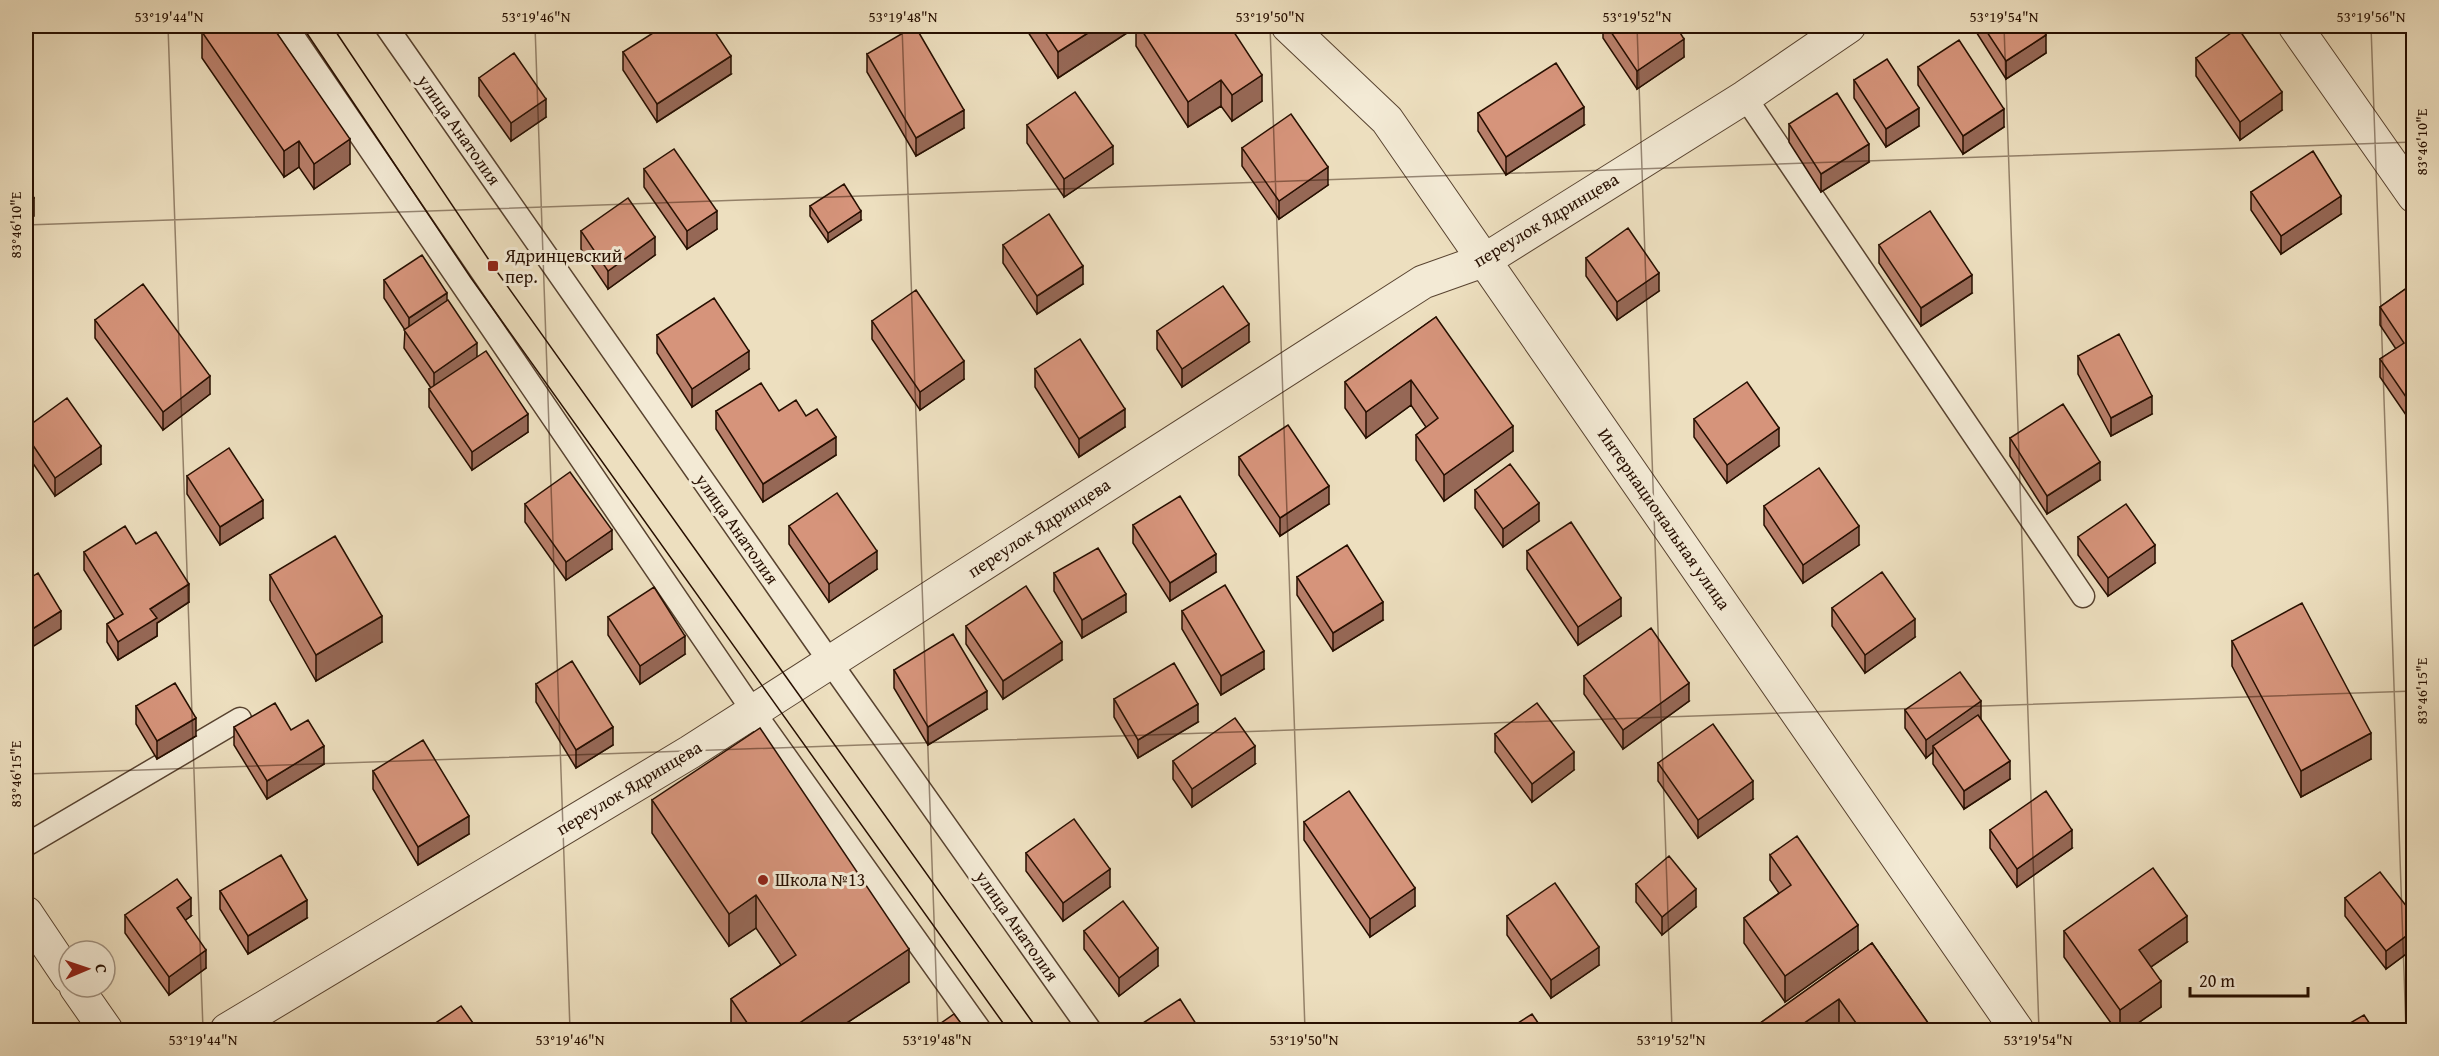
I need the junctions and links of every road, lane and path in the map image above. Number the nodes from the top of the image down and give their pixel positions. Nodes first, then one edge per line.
1 (285, 26) edge
2 (386, 26) edge
3 (1288, 26) edge
4 (1850, 26) edge
5 (2295, 26) edge
6 (1745, 97) junction
7 (2414, 196) edge
8 (1485, 260) junction
9 (2083, 596) dead end
10 (830, 662) junction
11 (753, 711) junction
12 (240, 719) dead end
13 (26, 845) edge
14 (26, 913) edge
15 (57, 959) edge
16 (84, 999) edge
17 (106, 1030) edge
18 (227, 1030) edge
19 (980, 1030) edge
20 (1090, 1030) edge
21 (2018, 1030) edge

1 - 11 lane
2 - 10 lane, улица Анатолия
3 - 8 street, Интернациональная улица
4 - 6 street, переулок Ядринцева
5 - 7 street
6 - 8 street, переулок Ядринцева
6 - 9 lane
8 - 10 street, переулок Ядринцева
8 - 21 street, Интернациональная улица
10 - 11 street, переулок Ядринцева
10 - 20 lane, улица Анатолия
11 - 18 street, переулок Ядринцева
11 - 19 lane
12 - 13 lane
14 - 15 street
16 - 17 street

